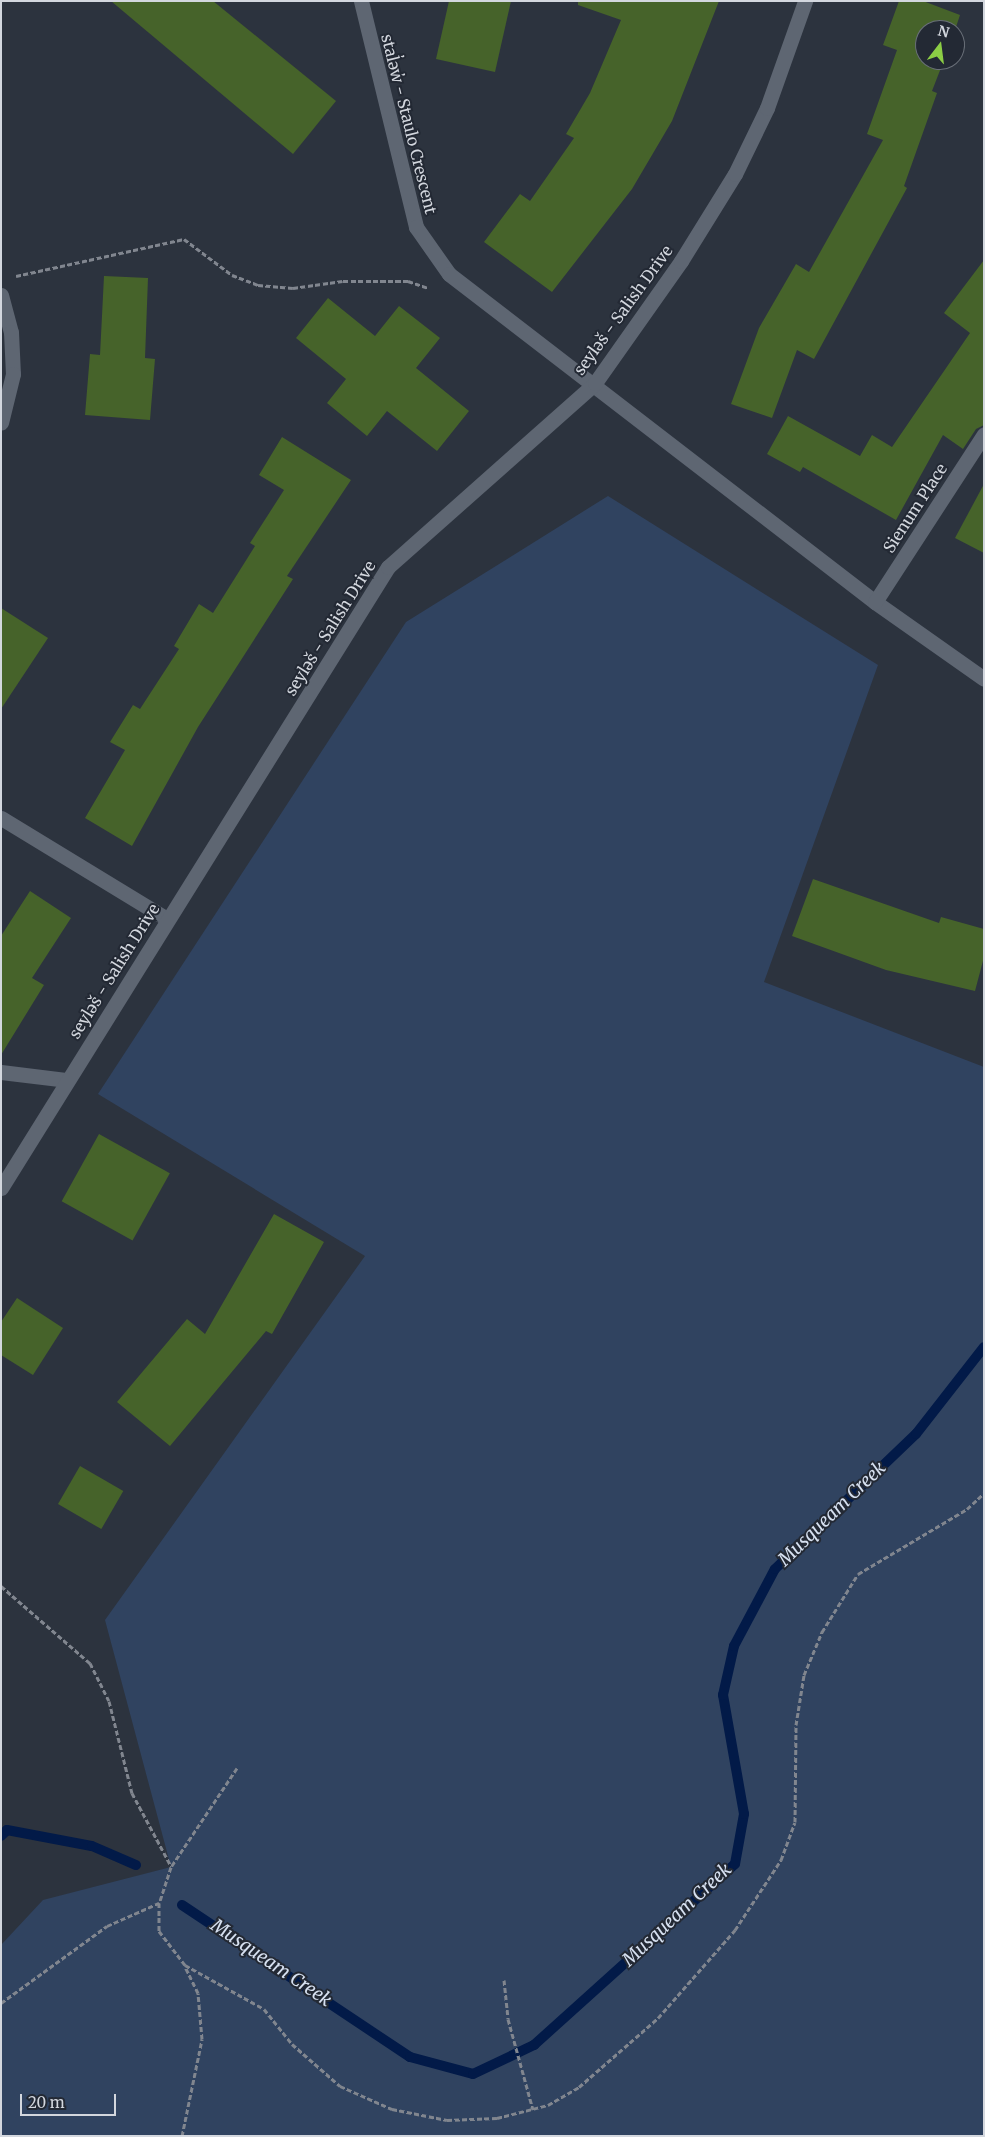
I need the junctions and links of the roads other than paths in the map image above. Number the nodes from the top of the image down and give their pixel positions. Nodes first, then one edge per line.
1 (361, 1) edge
2 (805, 1) edge
3 (1, 295) edge
4 (595, 383) junction
5 (1, 423) edge
6 (984, 434) edge
7 (875, 602) junction
8 (984, 680) edge
9 (1, 818) edge
10 (167, 919) junction
11 (1, 1072) edge
12 (66, 1080) junction
13 (1, 1188) edge

1 - 4 street, stal̓əw̓ - Staulo Crescent
2 - 4 street, seyləš - Salish Drive
3 - 5 street
4 - 7 street, stal̓əw̓ - Staulo Crescent
4 - 10 street, seyləš - Salish Drive
6 - 7 street, Sienum Place
7 - 8 street, stal̓əw̓ - Staulo Crescent
9 - 10 street
10 - 12 street, seyləš - Salish Drive
11 - 12 street
12 - 13 street, seyləš - Salish Drive

